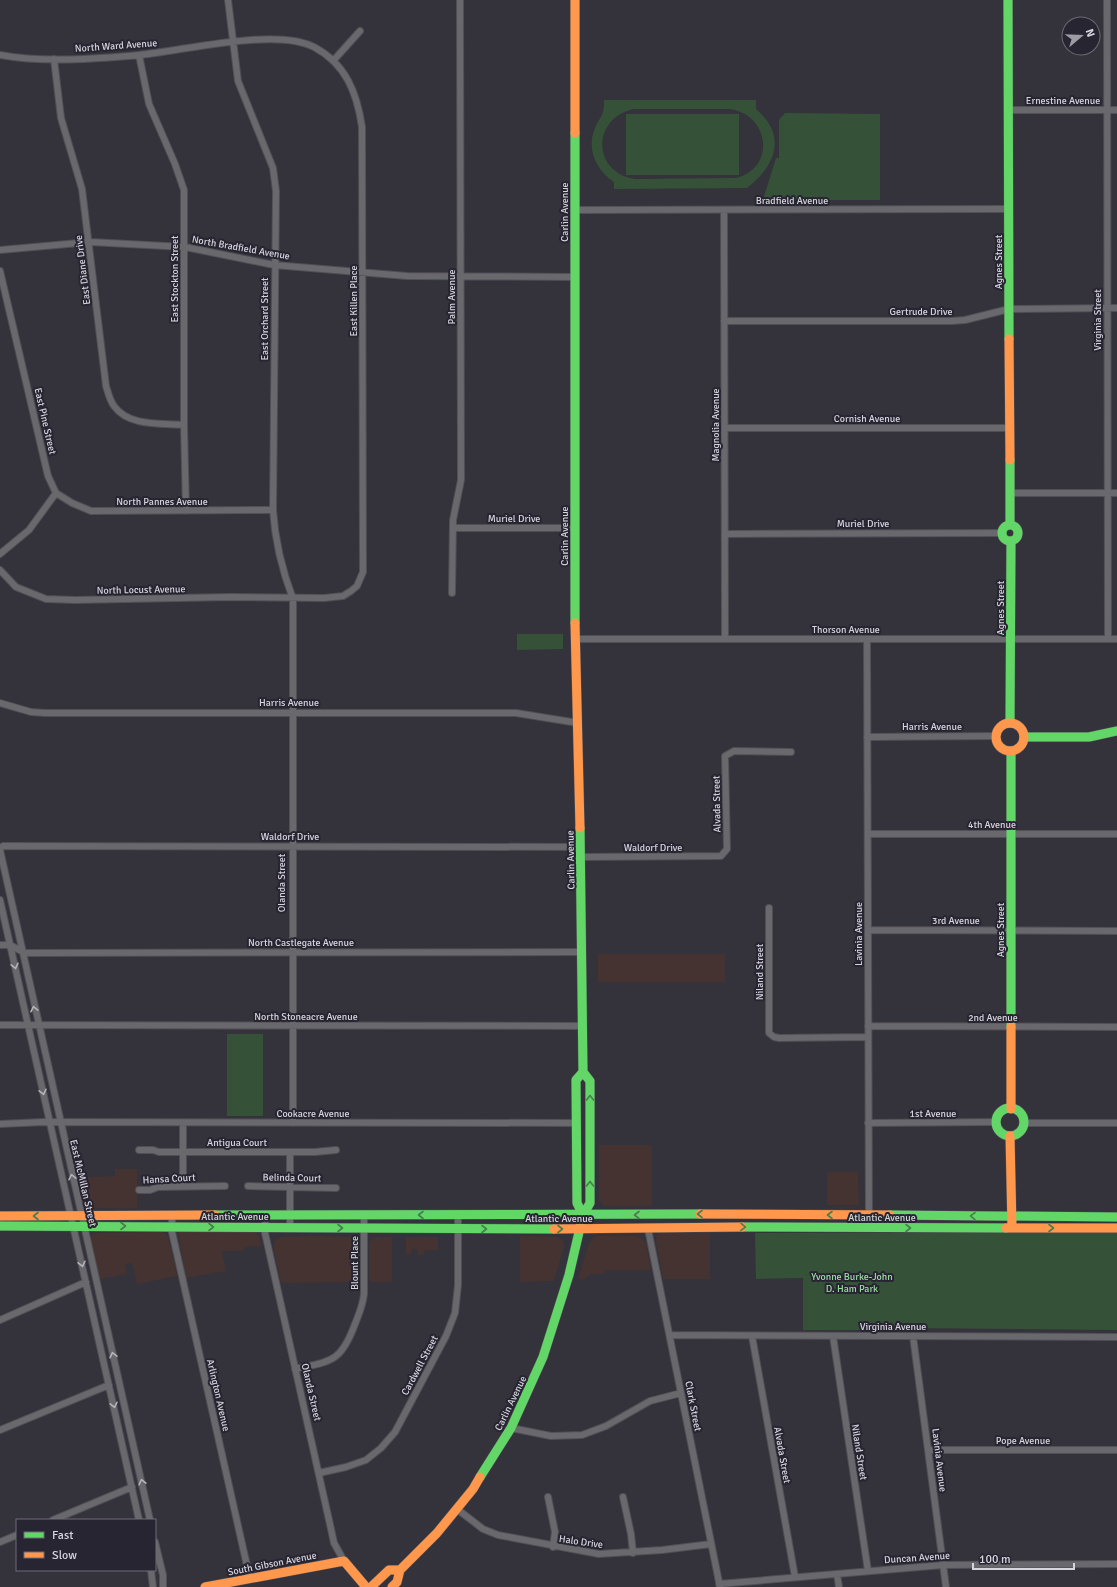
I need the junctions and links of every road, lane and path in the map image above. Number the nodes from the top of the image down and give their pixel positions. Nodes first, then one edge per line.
1 (228, 0) edge
2 (460, 0) edge
3 (575, 0) edge
4 (1008, 0) edge
5 (1107, 0) edge
6 (360, 31) dead end
7 (232, 42) junction
8 (0, 55) edge
9 (139, 55) junction
10 (54, 59) junction
11 (333, 61) junction
12 (1008, 110) junction
13 (1107, 110) junction
14 (1117, 110) edge
15 (1009, 209) junction
16 (575, 210) junction
17 (724, 210) junction
18 (90, 242) junction
19 (185, 247) junction
20 (0, 250) edge
21 (274, 265) junction
22 (0, 271) edge
23 (363, 273) junction
24 (461, 277) junction
25 (575, 277) junction
26 (1107, 308) junction
27 (1117, 308) edge
28 (1009, 309) junction
29 (724, 321) junction
30 (184, 425) junction
31 (725, 428) junction
32 (1009, 428) junction
33 (56, 493) junction
34 (1010, 493) junction
35 (1107, 493) junction
36 (1117, 493) edge
37 (273, 510) junction
38 (186, 511) junction
39 (1010, 525) junction
40 (453, 528) junction
41 (575, 528) junction
42 (1002, 533) junction
43 (725, 534) junction
44 (1011, 541) junction
45 (0, 554) edge
46 (0, 570) edge
47 (452, 593) dead end
48 (292, 599) junction
49 (576, 639) junction
50 (725, 639) junction
51 (867, 639) junction
52 (1011, 639) junction
53 (1108, 639) junction
54 (1117, 639) edge
55 (292, 644) joint
56 (0, 703) edge
57 (292, 713) junction
58 (578, 723) junction
59 (1010, 723) junction
60 (1117, 731) edge
61 (996, 736) junction
62 (867, 737) junction
63 (1024, 737) junction
64 (1011, 751) junction
65 (791, 752) dead end
66 (868, 834) junction
67 (1011, 834) junction
68 (1117, 834) edge
69 (292, 846) junction
70 (581, 847) junction
71 (0, 849) edge
72 (724, 854) joint
73 (581, 857) junction
74 (0, 900) edge
75 (769, 908) dead end
76 (868, 930) junction
77 (1011, 930) junction
78 (1117, 930) edge
79 (0, 945) edge
80 (10, 945) junction
81 (21, 950) junction
82 (292, 952) junction
83 (582, 952) junction
84 (0, 1025) edge
85 (28, 1026) junction
86 (38, 1026) junction
87 (292, 1026) junction
88 (583, 1026) junction
89 (868, 1026) junction
90 (1011, 1027) junction
91 (1117, 1027) edge
92 (868, 1037) junction
93 (583, 1072) junction
94 (1011, 1108) junction
95 (997, 1122) junction
96 (50, 1123) junction
97 (60, 1123) junction
98 (183, 1123) junction
99 (293, 1123) junction
100 (868, 1123) junction
101 (1024, 1123) junction
102 (1117, 1123) edge
103 (0, 1124) edge
104 (576, 1124) junction
105 (1010, 1136) junction
106 (139, 1150) dead end
107 (336, 1150) dead end
108 (183, 1152) junction
109 (290, 1152) junction
110 (183, 1186) junction
111 (225, 1186) dead end
112 (248, 1186) dead end
113 (290, 1186) junction
114 (336, 1188) dead end
115 (139, 1190) dead end
116 (76, 1215) junction
117 (172, 1215) junction
118 (265, 1215) junction
119 (290, 1215) junction
120 (364, 1215) junction
121 (458, 1215) junction
122 (584, 1215) junction
123 (869, 1215) junction
124 (0, 1216) edge
125 (1012, 1217) junction
126 (1117, 1217) edge
127 (0, 1226) edge
128 (74, 1226) junction
129 (84, 1226) junction
130 (172, 1227) junction
131 (265, 1227) junction
132 (290, 1228) junction
133 (364, 1228) junction
134 (458, 1228) junction
135 (869, 1228) junction
136 (1012, 1228) junction
137 (1117, 1228) edge
138 (581, 1229) junction
139 (648, 1229) junction
140 (86, 1282) junction
141 (0, 1320) edge
142 (670, 1335) junction
143 (752, 1336) junction
144 (833, 1336) junction
145 (913, 1336) junction
146 (1117, 1337) edge
147 (295, 1369) junction
148 (109, 1385) junction
149 (681, 1393) junction
150 (511, 1428) junction
151 (0, 1430) edge
152 (928, 1450) junction
153 (1117, 1450) edge
154 (319, 1473) junction
155 (132, 1487) junction
156 (548, 1497) dead end
157 (623, 1497) dead end
158 (457, 1509) junction
159 (55, 1519) edge
160 (139, 1519) edge
161 (150, 1519) edge
162 (16, 1535) edge
163 (0, 1542) edge
164 (711, 1544) junction
165 (156, 1546) edge
166 (553, 1547) junction
167 (633, 1553) junction
168 (344, 1561) junction
169 (1117, 1564) edge
170 (943, 1565) junction
171 (350, 1570) junction
172 (400, 1570) junction
173 (151, 1571) edge
174 (868, 1571) junction
175 (837, 1574) junction
176 (795, 1578) junction
177 (250, 1579) junction
178 (720, 1585) edge
179 (152, 1587) edge
180 (163, 1587) edge
181 (205, 1587) edge
182 (358, 1587) edge
183 (366, 1587) edge
184 (371, 1587) edge
185 (392, 1587) edge
186 (839, 1587) edge
187 (946, 1587) edge

1 - 7 street, East Orchard Street
2 - 24 street, Palm Avenue
3 - 16 street, Carlin Avenue
4 - 12 street, Agnes Street
5 - 13 street, Virginia Street
6 - 11 street
7 - 9 street, North Ward Avenue
7 - 11 street, East Killen Place
7 - 21 street, East Orchard Street
8 - 10 street, North Ward Avenue
9 - 10 street, North Ward Avenue
9 - 19 street, East Stockton Street
10 - 18 street, East Diane Drive
11 - 23 street, East Killen Place
12 - 13 street, Ernestine Avenue
12 - 15 street, Agnes Street
13 - 14 street, Ernestine Avenue
13 - 26 street, Virginia Street
15 - 17 street, Bradfield Avenue
15 - 28 street, Agnes Street
16 - 17 street, Bradfield Avenue
16 - 25 street, Carlin Avenue
17 - 29 street, Magnolia Avenue
18 - 19 street, North Bradfield Avenue
18 - 20 street, North Bradfield Avenue
18 - 30 street, East Diane Drive
19 - 21 street, North Bradfield Avenue
19 - 30 street, East Stockton Street
21 - 23 street, North Bradfield Avenue
21 - 37 street, East Orchard Street
22 - 33 street, East Pine Street
23 - 24 street, North Bradfield Avenue
23 - 48 street, East Killen Place
24 - 25 street
24 - 40 street, Palm Avenue
25 - 41 street, Carlin Avenue
26 - 27 street, Gertrude Drive
26 - 28 street, Gertrude Drive
26 - 35 street, Virginia Street
28 - 29 street, Gertrude Drive
28 - 32 street, Agnes Street
29 - 31 street, Magnolia Avenue
30 - 38 street, East Stockton Street
31 - 32 street, Cornish Avenue
31 - 43 street, Magnolia Avenue
32 - 34 street, Agnes Street
33 - 38 street, North Pannes Avenue
33 - 45 street
34 - 35 street
34 - 39 street, Agnes Street
35 - 36 street
35 - 53 street, Virginia Street
37 - 38 street, North Pannes Avenue
37 - 48 street, East Orchard Street
39 - 42 street
39 - 44 street
40 - 41 street, Muriel Drive
40 - 47 street, Palm Avenue
41 - 49 street, Carlin Avenue
42 - 43 street, Muriel Drive
42 - 44 street
43 - 50 street, Magnolia Avenue
44 - 52 street, Agnes Street
46 - 48 street, North Locust Avenue
48 - 55 street, East Orchard Street
49 - 50 street, Thorson Avenue
49 - 58 street, Carlin Avenue
50 - 51 street, Thorson Avenue
51 - 52 street, Thorson Avenue
51 - 62 street, Lavinia Avenue
52 - 53 street, Thorson Avenue
52 - 59 street, Agnes Street
53 - 54 street, Thorson Avenue
55 - 57 street, Olanda Street
56 - 57 street, Harris Avenue
57 - 58 street, Harris Avenue
57 - 69 street, Olanda Street
58 - 70 street, Carlin Avenue
59 - 61 street
59 - 63 street
60 - 63 street
61 - 62 street, Harris Avenue
61 - 64 street
62 - 66 street, Lavinia Avenue
63 - 64 street
64 - 67 street, Agnes Street
65 - 72 street, Alvada Street
66 - 67 street, 4th Avenue
66 - 76 street, Lavinia Avenue
67 - 68 street, 4th Avenue
67 - 77 street, Agnes Street
69 - 70 street, Waldorf Drive
69 - 71 street, Waldorf Drive
69 - 82 street, Olanda Street
70 - 73 street, Carlin Avenue
71 - 81 street, East McMillan Street
72 - 73 street, Waldorf Drive
73 - 83 street, Carlin Avenue
74 - 80 street, East McMillan Street
75 - 92 street, Niland Street
76 - 77 street, 3rd Avenue
76 - 89 street, Lavinia Avenue
77 - 78 street, 3rd Avenue
77 - 90 street, Agnes Street
79 - 80 street
80 - 81 street, North Castlegate Avenue
80 -> 85 street, East McMillan Street
81 - 82 street, North Castlegate Avenue
86 -> 81 street, East McMillan Street
82 - 83 street, North Castlegate Avenue
82 - 87 street, Olanda Street
83 - 88 street, Carlin Avenue
84 - 85 street, North Stoneacre Avenue
85 - 86 street, North Stoneacre Avenue
85 -> 96 street, East McMillan Street
86 - 87 street, North Stoneacre Avenue
86 - 97 street, East McMillan Street
87 - 88 street, North Stoneacre Avenue
87 - 99 street, Olanda Street
88 - 93 street, Carlin Avenue
89 - 90 street, 2nd Avenue
89 - 92 street, Lavinia Avenue
90 - 91 street, 2nd Avenue
90 - 94 street, Agnes Street
92 - 100 street, Lavinia Avenue
93 - 104 street, Carlin Avenue
122 -> 93 street, Carlin Avenue
94 - 95 street
94 - 101 street
95 - 100 street, 1st Avenue
95 - 105 street
96 - 97 street, Cookacre Avenue
96 - 103 street, Cookacre Avenue
96 - 116 street, East McMillan Street
97 - 98 street, Cookacre Avenue
116 -> 97 street, East McMillan Street
98 - 99 street, Cookacre Avenue
98 - 108 street
99 - 104 street, Cookacre Avenue
100 - 123 street, Lavinia Avenue
101 - 102 street
101 - 105 street
104 - 122 street, Carlin Avenue
105 - 125 street
106 - 108 street, Antigua Court
107 - 109 street, Antigua Court
108 - 109 street, Antigua Court
108 - 110 street
109 - 113 street
110 - 111 street, Hansa Court
110 - 115 street, Hansa Court
112 - 113 street, Belinda Court
113 - 114 street, Belinda Court
113 - 119 street
116 - 117 street, Atlantic Avenue
116 -> 124 street, Atlantic Avenue
116 - 128 street, East McMillan Street
116 - 129 street, East McMillan Street
117 - 118 street, Atlantic Avenue
117 - 130 street, Arlington Avenue
118 - 119 street, Atlantic Avenue
118 - 131 street, Olanda Street
119 - 120 street, Atlantic Avenue
119 - 132 street
121 -> 120 street, Atlantic Avenue
120 - 133 street, Blount Place
121 - 122 street, Atlantic Avenue
121 - 134 street, Cardwell Street
123 -> 122 street, Atlantic Avenue
122 - 138 street, Carlin Avenue
125 -> 123 street, Atlantic Avenue
123 - 135 street, Lavinia Avenue
125 - 126 street, Atlantic Avenue
125 - 136 street
127 - 128 street, Atlantic Avenue
128 - 129 street, Atlantic Avenue
128 -> 140 street, East McMillan Street
129 -> 130 street, Atlantic Avenue
161 -> 129 street, East McMillan Street
130 -> 131 street, Atlantic Avenue
130 - 177 street, Arlington Avenue
131 - 132 street, Atlantic Avenue
131 - 147 street, Olanda Street
132 -> 133 street, Atlantic Avenue
133 - 134 street, Atlantic Avenue
133 - 147 street, Blount Place
134 -> 138 street, Atlantic Avenue
134 - 154 street, Cardwell Street
135 -> 136 street, Atlantic Avenue
139 -> 135 street, Atlantic Avenue
136 -> 137 street, Atlantic Avenue
138 - 139 street, Atlantic Avenue
138 - 150 street, Carlin Avenue
139 - 142 street, Clark Street
140 - 141 street
140 - 148 street, East McMillan Street
142 - 143 street, Virginia Avenue
142 - 149 street, Clark Street
143 - 144 street, Virginia Avenue
143 - 176 street, Alvada Street
144 - 145 street, Virginia Avenue
144 - 174 street, Niland Street
145 - 146 street, Virginia Avenue
145 - 152 street, Lavinia Avenue
147 - 154 street, Olanda Street
148 - 151 street
148 -> 155 street, East McMillan Street
149 - 150 street
149 - 164 street, Clark Street
150 - 158 street, Carlin Avenue
152 - 153 street, Pope Avenue
152 - 170 street, Lavinia Avenue
154 - 168 street, Olanda Street
155 - 159 street
155 - 160 street, East McMillan Street
156 - 166 street
157 - 167 street
158 - 166 street, Halo Drive
158 - 172 street, Carlin Avenue
162 - 163 street
164 - 167 street, Halo Drive
164 - 178 street, Clark Street
165 - 180 street
166 - 167 street, Halo Drive
168 - 171 street, Olanda Street
168 - 177 street, South Gibson Avenue
169 - 170 street, Duncan Avenue
170 - 174 street, Duncan Avenue
170 - 187 street, Lavinia Avenue
171 - 182 street, Olanda Street
171 - 183 street, Olanda Street
172 - 184 street, Carlin Avenue
172 - 185 street, Carlin Avenue
173 - 179 street
174 - 175 street, Duncan Avenue
175 - 176 street, Duncan Avenue
175 - 186 street
176 - 178 street, Duncan Avenue
177 - 181 street, South Gibson Avenue

